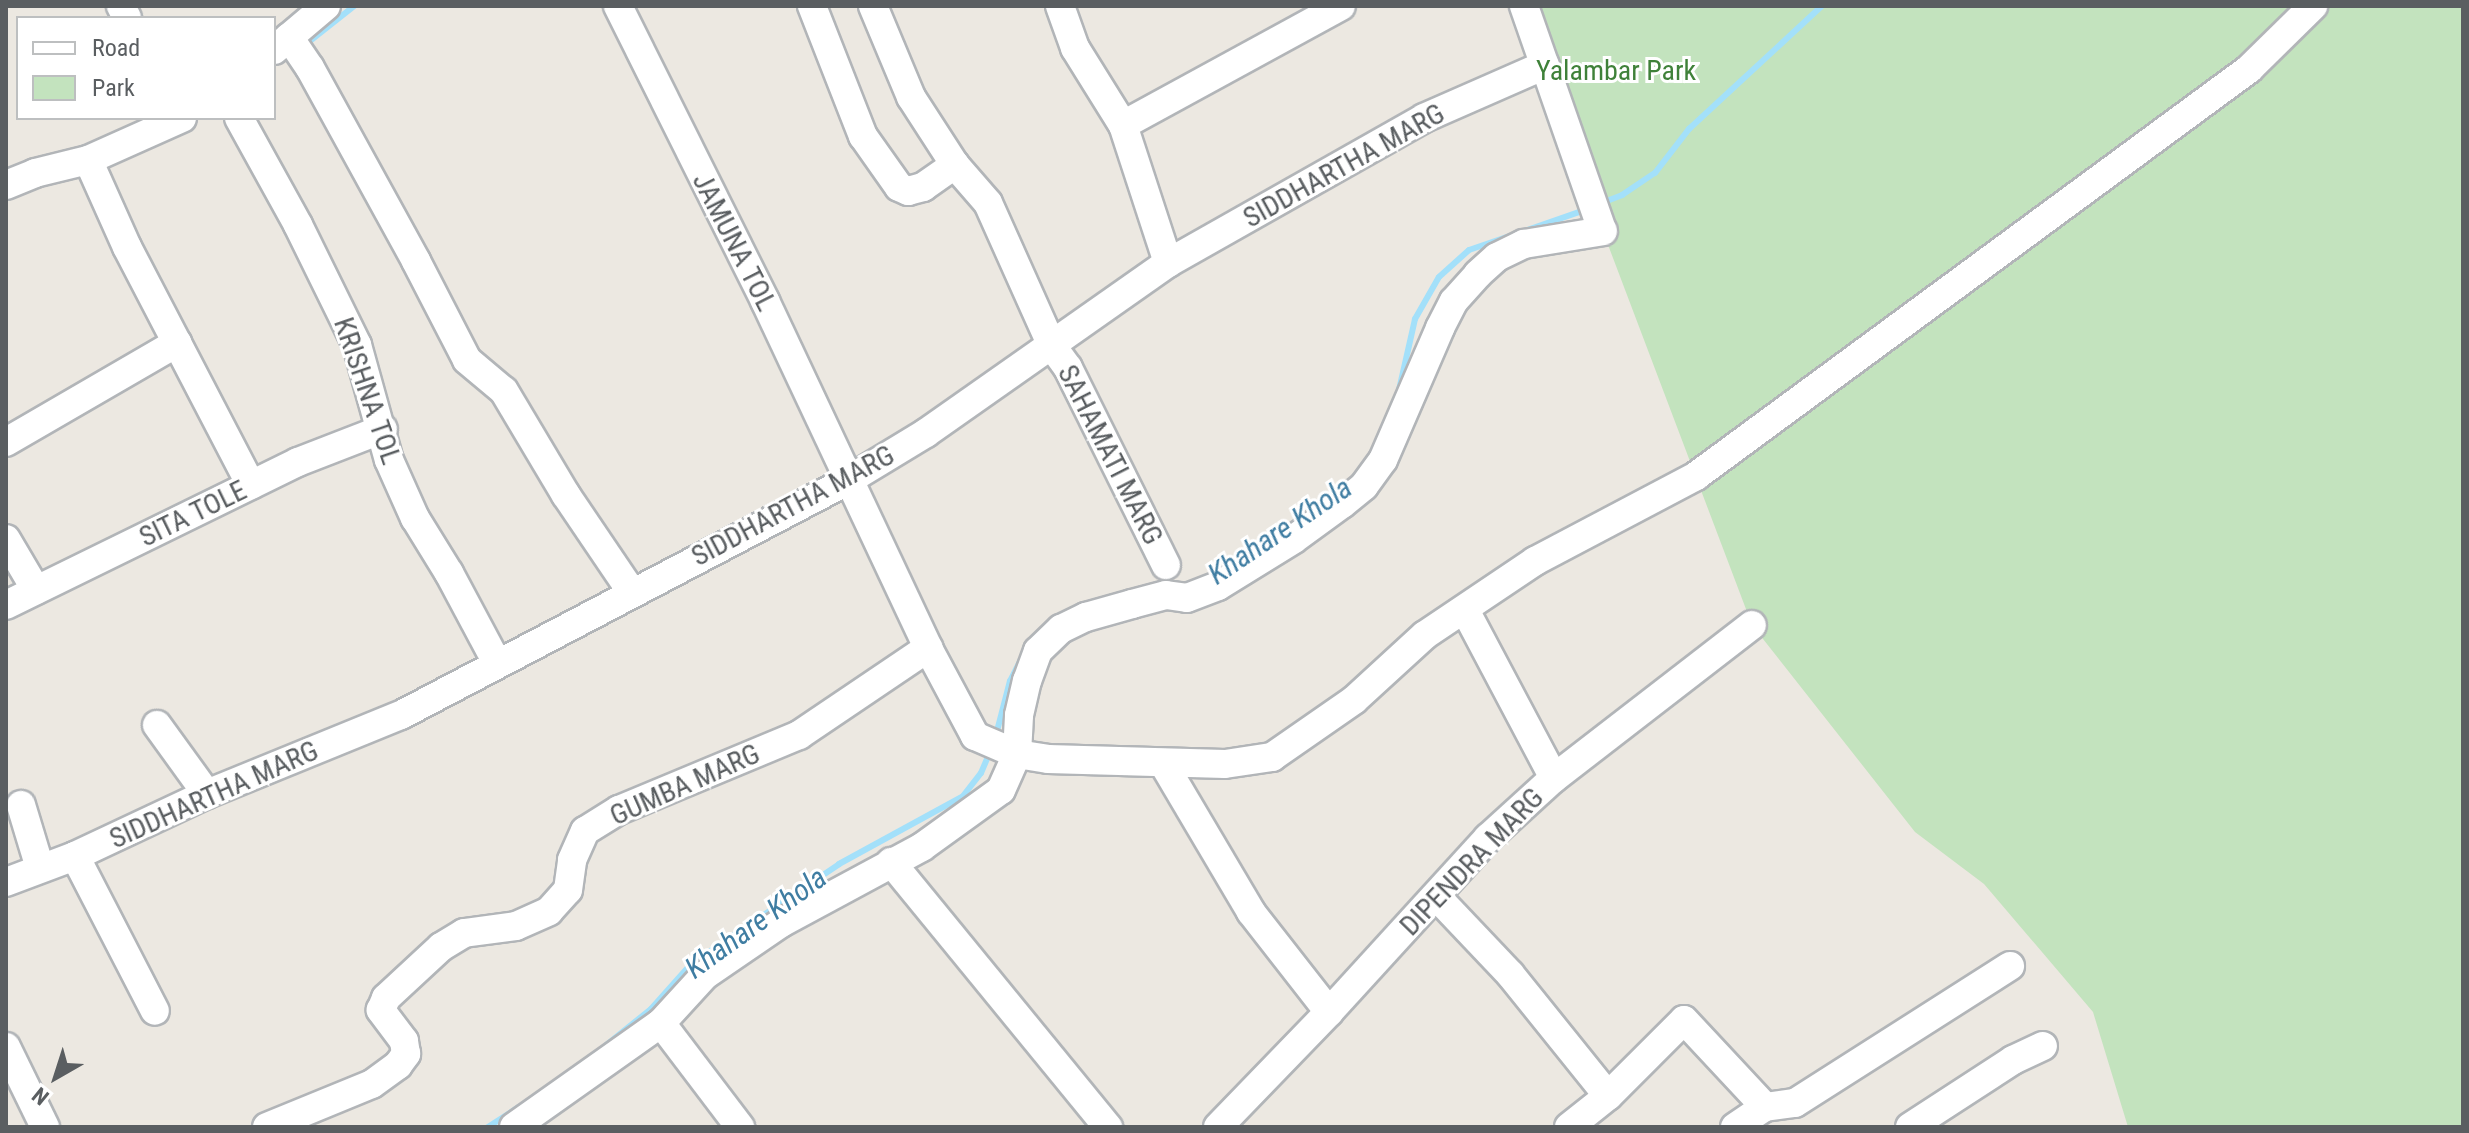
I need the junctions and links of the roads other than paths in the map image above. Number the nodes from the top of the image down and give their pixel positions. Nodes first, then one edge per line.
1 (326, 6) edge
2 (618, 6) edge
3 (812, 6) edge
4 (873, 6) edge
5 (1060, 6) edge
6 (1341, 6) edge
7 (1524, 6) edge
8 (2313, 6) edge
9 (282, 44) edge
10 (1545, 65) junction
11 (176, 120) edge
12 (240, 120) edge
13 (1123, 125) junction
14 (88, 160) junction
15 (955, 165) junction
16 (6, 185) edge
17 (1168, 263) junction
18 (177, 343) junction
19 (1052, 346) junction
20 (383, 429) junction
21 (6, 442) edge
22 (847, 481) junction
23 (251, 485) junction
24 (6, 539) edge
25 (1166, 565) dead end
26 (36, 590) junction
27 (631, 591) junction
28 (6, 605) edge
29 (1465, 610) junction
30 (1752, 625) dead end
31 (928, 648) junction
32 (497, 663) junction
33 (157, 725) dead end
34 (1011, 753) junction
35 (1163, 763) junction
36 (1554, 778) junction
37 (207, 794) junction
38 (21, 805) dead end
39 (75, 856) junction
40 (891, 862) junction
41 (40, 868) junction
42 (6, 882) edge
43 (1437, 897) junction
44 (2010, 966) dead end
45 (155, 1011) dead end
46 (1329, 1012) junction
47 (661, 1023) junction
48 (2043, 1046) dead end
49 (6, 1047) edge
50 (1608, 1096) junction
51 (1765, 1107) junction
52 (45, 1127) edge
53 (267, 1127) edge
54 (514, 1127) edge
55 (740, 1127) edge
56 (1108, 1127) edge
57 (1218, 1127) edge
58 (1569, 1127) edge
59 (1735, 1127) edge
60 (1910, 1127) edge

1 - 9 street
2 - 22 street, JAMUNA TOL
3 - 15 street
4 - 15 street, SAHAMATI MARG
5 - 13 street
6 - 13 street
7 - 10 street
8 - 29 street
9 - 27 street
10 - 17 street, SIDDHARTHA MARG
10 - 34 street
11 - 14 street
12 - 20 street, KRISHNA TOL
13 - 17 street
14 - 16 street
14 - 18 street
15 - 19 street, SAHAMATI MARG
17 - 19 street, SIDDHARTHA MARG
18 - 21 street
18 - 23 street
19 - 22 street, SIDDHARTHA MARG
19 - 25 street, SAHAMATI MARG
20 - 23 street, SITA TOLE
20 - 32 street, KRISHNA TOL
22 - 27 street, SIDDHARTHA MARG
22 - 31 street, JAMUNA TOL
23 - 26 street, SITA TOLE
24 - 26 street
26 - 28 street, SITA TOLE
27 - 32 street, SIDDHARTHA MARG
29 - 35 street
29 - 36 street
30 - 36 street, DIPENDRA MARG
31 - 34 street, JAMUNA TOL
31 - 53 street, GUMBA MARG
32 - 37 street, SIDDHARTHA MARG
33 - 37 street
34 - 35 street
34 - 40 street
35 - 46 street
36 - 43 street, DIPENDRA MARG
37 - 39 street, SIDDHARTHA MARG
38 - 41 street
39 - 41 street, SIDDHARTHA MARG
39 - 45 street
40 - 47 street
40 - 56 street
41 - 42 street, SIDDHARTHA MARG
43 - 46 street, DIPENDRA MARG
43 - 50 street
44 - 51 street
46 - 57 street, DIPENDRA MARG
47 - 54 street
47 - 55 street
48 - 60 street
49 - 52 street
50 - 51 street
50 - 58 street
51 - 59 street

